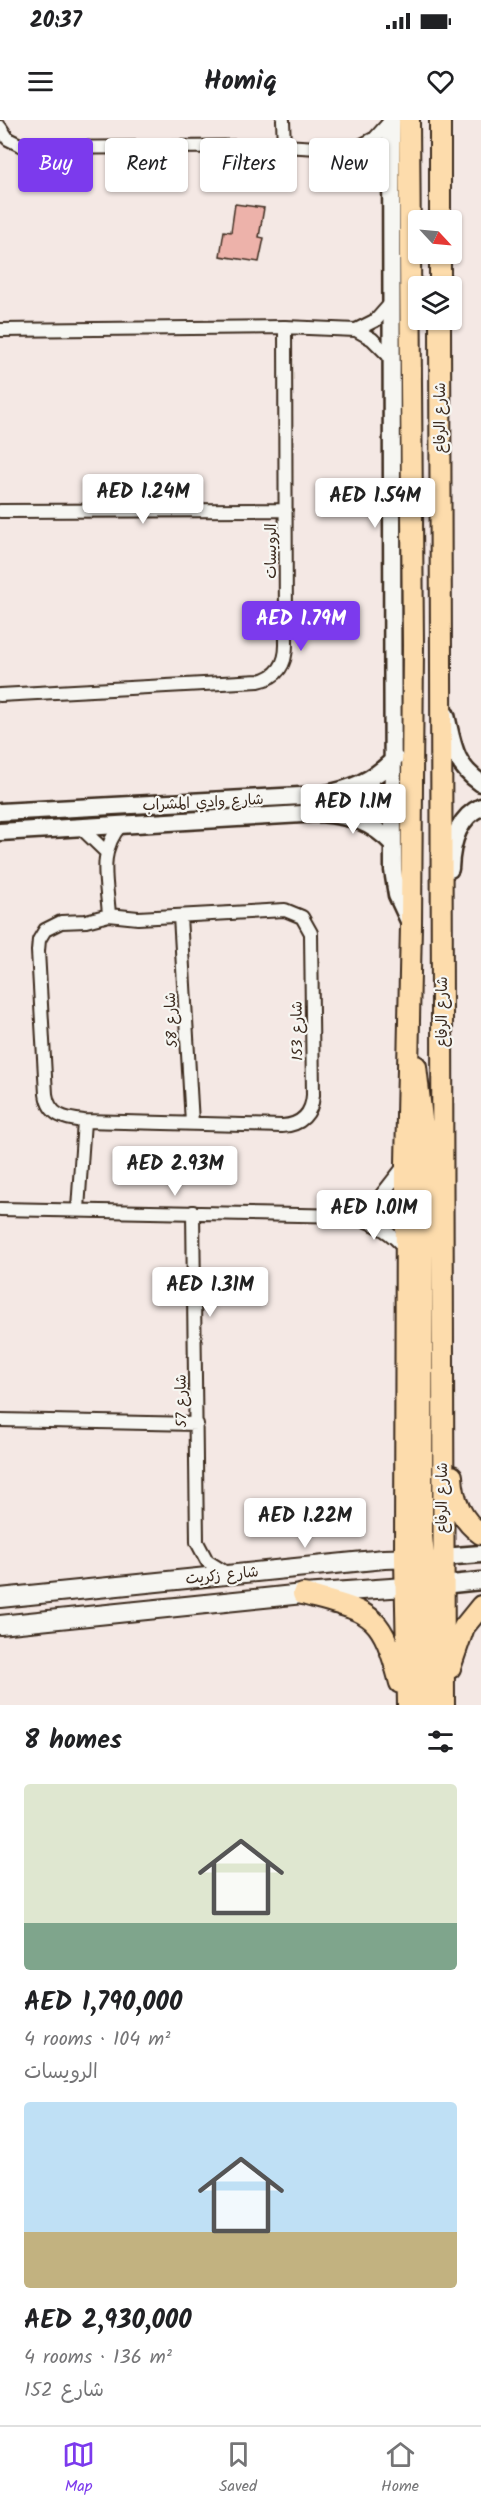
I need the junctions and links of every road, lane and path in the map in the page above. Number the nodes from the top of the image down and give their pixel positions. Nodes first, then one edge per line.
1 (283, 120) edge
2 (391, 120) edge
3 (410, 120) edge
4 (440, 120) edge
5 (0, 127) edge
6 (284, 138) edge
7 (375, 138) edge
8 (200, 146) edge
9 (391, 178) joint
10 (440, 210) edge
11 (391, 303) junction
12 (285, 327) junction
13 (0, 330) edge
14 (356, 330) junction
15 (440, 330) edge
16 (391, 358) junction
17 (286, 510) junction
18 (0, 511) edge
19 (440, 691) junction
20 (0, 695) edge
21 (395, 758) junction
22 (481, 783) edge
23 (320, 795) junction
24 (481, 807) edge
25 (0, 812) edge
26 (320, 813) junction
27 (121, 825) junction
28 (80, 827) junction
29 (0, 832) edge
30 (393, 844) junction
31 (105, 851) junction
32 (109, 915) junction
33 (180, 916) junction
34 (411, 925) junction
35 (441, 933) junction
36 (408, 1032) junction
37 (84, 1121) junction
38 (192, 1124) junction
39 (406, 1164) junction
40 (0, 1209) edge
41 (78, 1209) junction
42 (193, 1212) junction
43 (350, 1216) junction
44 (407, 1251) junction
45 (443, 1412) junction
46 (0, 1420) edge
47 (197, 1424) junction
48 (481, 1534) edge
49 (481, 1554) edge
50 (415, 1558) junction
51 (229, 1575) junction
52 (481, 1581) edge
53 (434, 1585) junction
54 (399, 1588) junction
55 (303, 1594) junction
56 (0, 1598) edge
57 (481, 1606) edge
58 (0, 1625) edge
59 (444, 1701) edge
60 (406, 1705) edge
61 (426, 1705) edge

1 - 6 street
2 - 7 street
2 - 9 street, شارع الرفاع
3 - 34 main road, شارع الرفاع
4 - 10 main road
5 - 8 street
9 - 11 street, شارع الرفاع
11 - 14 street
11 - 16 street, شارع الرفاع
12 - 13 street
12 - 14 street
12 - 17 street, الرويسات
14 - 16 street
15 - 19 main road, شارع الرفاع
16 - 21 street, شارع الرفاع
17 - 18 street
17 - 20 street, الرويسات
19 - 22 street
19 - 35 main road, شارع الرفاع
21 - 23 street, شارع وادي المشراب
21 - 30 street, شارع الرفاع
23 - 25 street, شارع وادي المشراب
23 - 26 street
24 - 35 street
26 - 27 street, شارع وادي المشراب
26 - 30 street, شارع وادي المشراب
27 - 28 street, شارع وادي المشراب
27 - 31 street
28 - 29 street, شارع وادي المشراب
28 - 31 street
30 - 34 street, شارع الرفاع
31 - 32 street
32 - 33 street, شارع 153
32 - 37 street, شارع 153
33 - 38 street, شارع 58
33 - 38 street, شارع 153
34 - 36 main road, شارع الرفاع
35 - 45 main road, شارع الرفاع
36 - 39 main road, شارع الرفاع
36 - 50 main road
37 - 38 street, شارع 153
37 - 41 street
39 - 43 street
39 - 44 main road, شارع الرفاع
40 - 41 street
41 - 42 street
42 - 43 street
42 - 47 street, شارع 57
43 - 44 street
44 - 50 main road, شارع الرفاع
45 - 48 main road
45 - 50 main road, شارع الرفاع
46 - 47 street
47 - 51 street, شارع 57
49 - 50 street, شارع زكريت
50 - 51 main road, شارع زكريت
50 - 53 main road, شارع الرفاع
50 - 53 main road
50 - 54 main road, شارع الرفاع
51 - 56 main road, شارع زكريت
52 - 53 street, شارع زكريت
53 - 54 main road, شارع زكريت
53 - 59 main road, شارع الرفاع
53 - 61 main road
54 - 55 main road, شارع زكريت
54 - 60 main road, شارع الرفاع
55 - 58 main road, شارع زكريت
55 - 60 main road
57 - 59 main road

